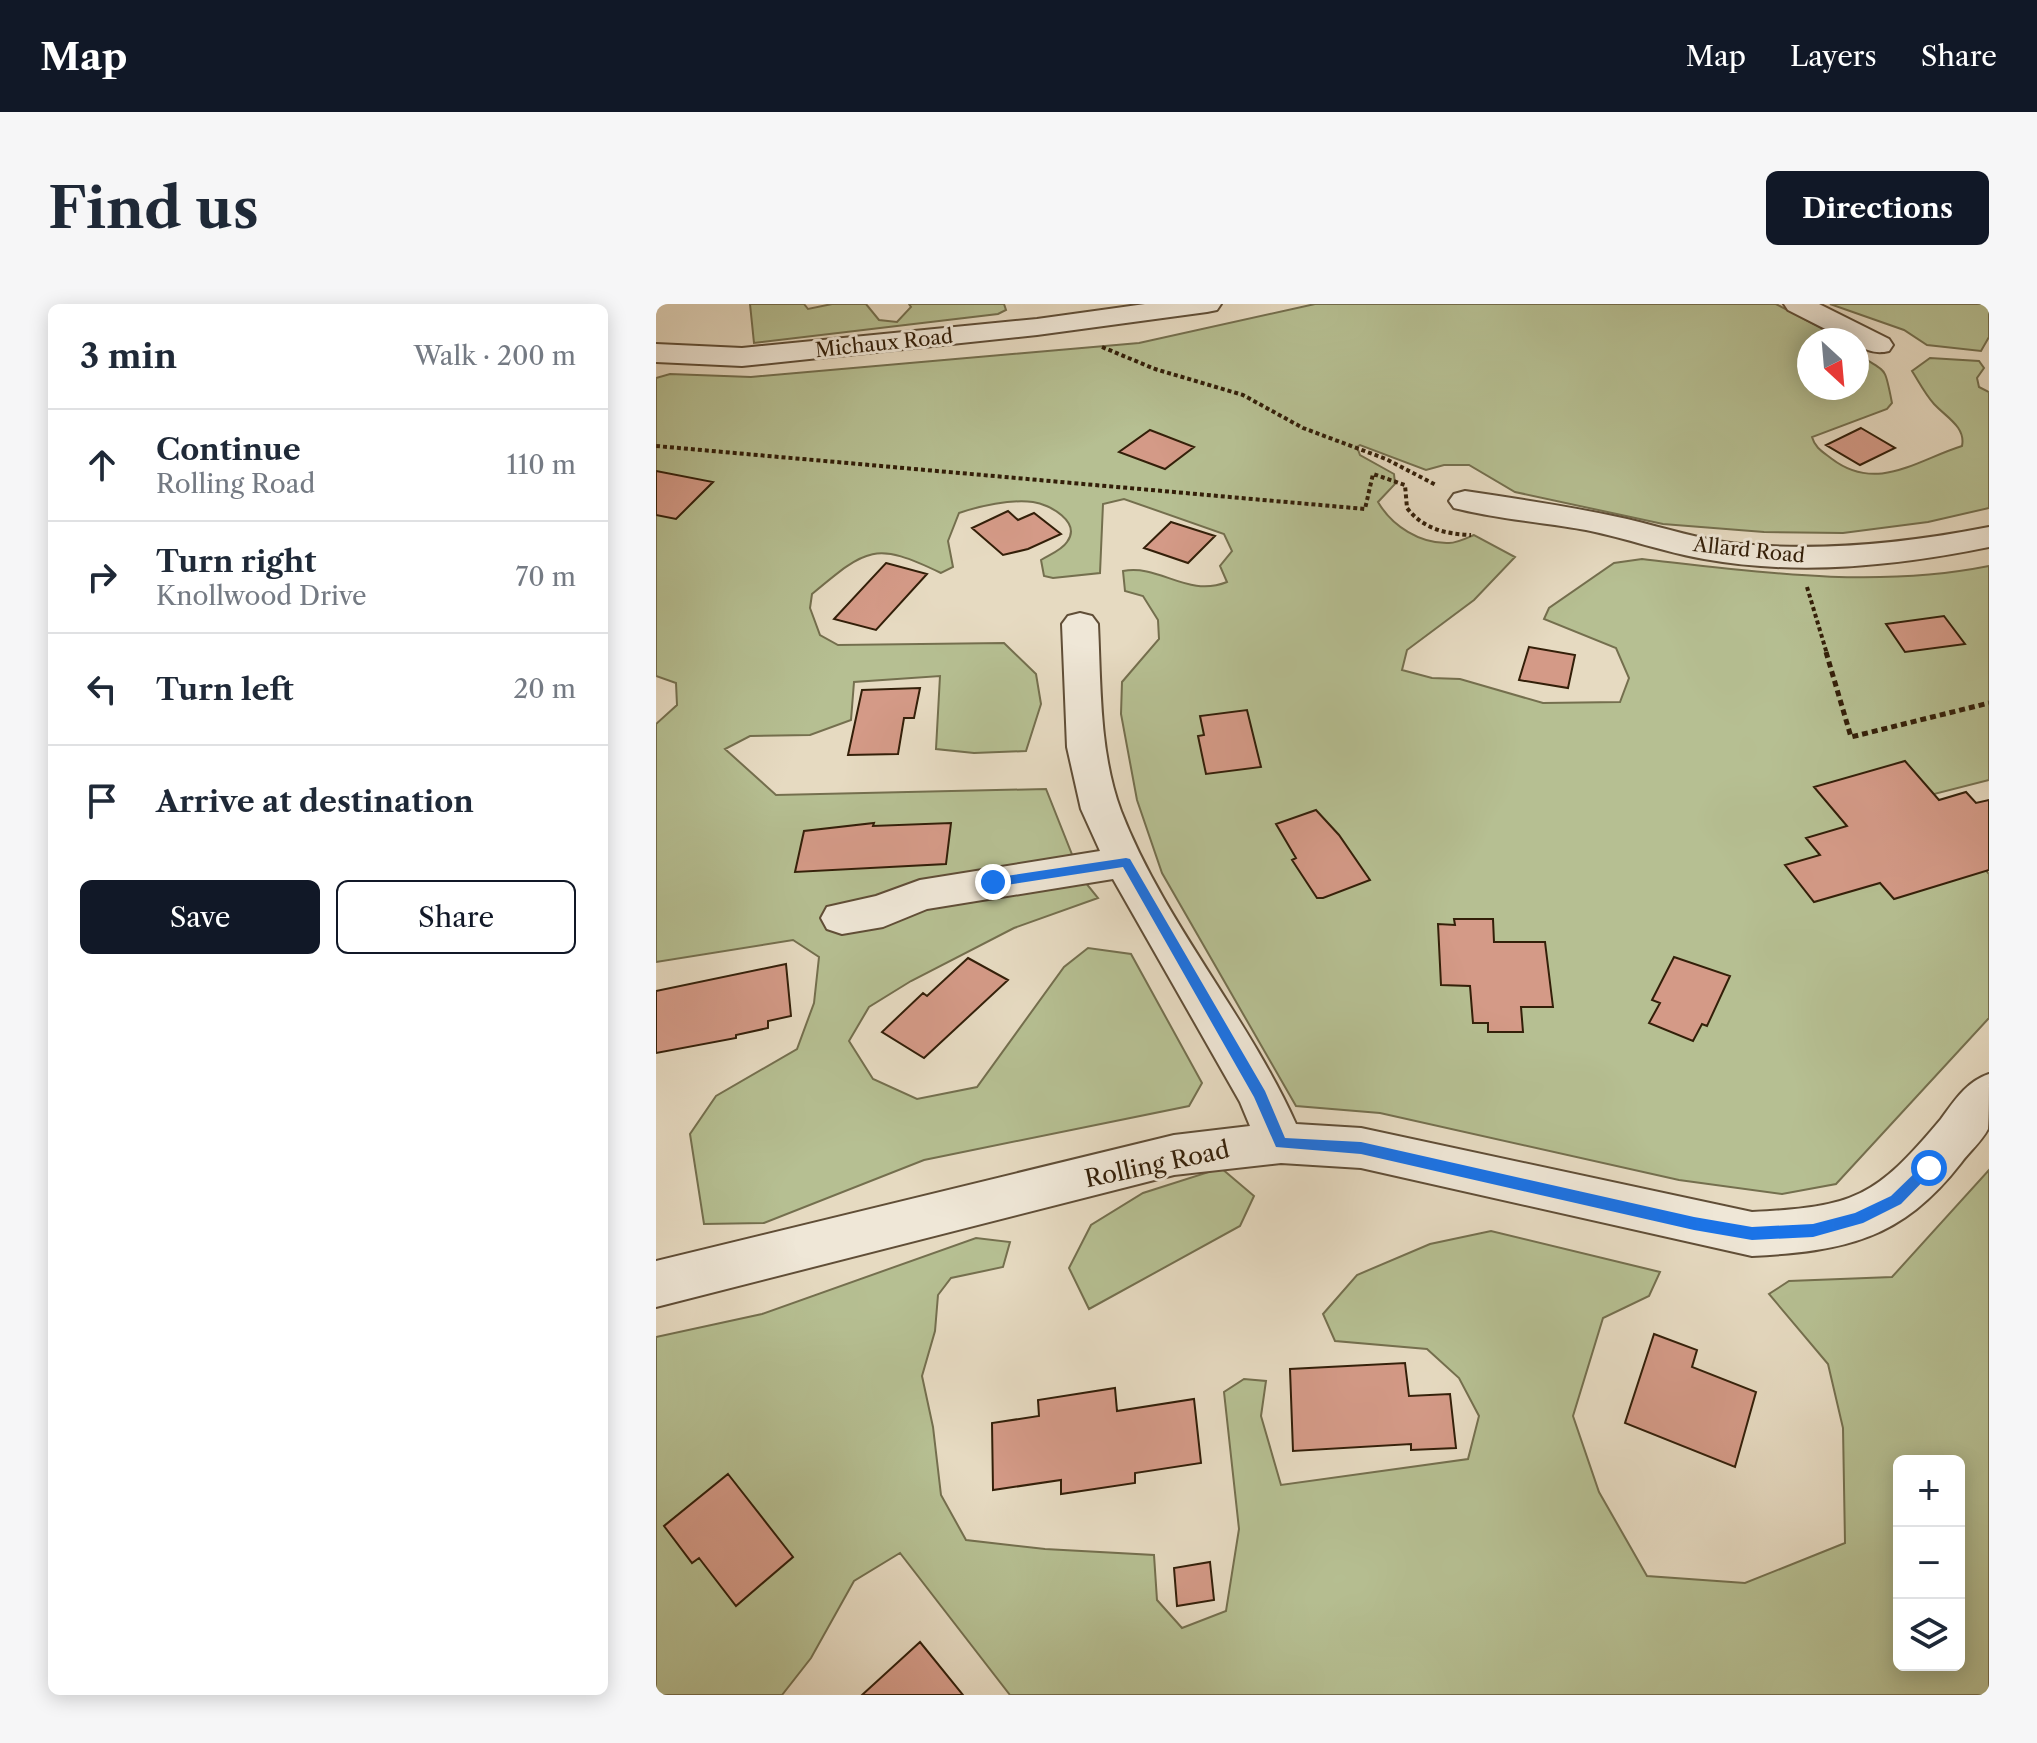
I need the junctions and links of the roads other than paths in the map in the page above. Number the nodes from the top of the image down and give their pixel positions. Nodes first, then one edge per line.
1 (1207, 304) edge
2 (1798, 304) edge
3 (1042, 318) edge
4 (1879, 345) dead end
5 (656, 353) edge
6 (1465, 501) road end
7 (1989, 537) edge
8 (1080, 624) dead end
9 (1126, 862) junction
10 (842, 918) dead end
11 (1989, 1093) edge
12 (1281, 1143) junction
13 (656, 1284) edge

1 - 3 street, Michaux Road
2 - 4 street
3 - 5 street, Michaux Road
6 - 7 street, Allard Road
8 - 9 street
9 - 10 street
9 - 12 street
11 - 12 street, Rolling Road
12 - 13 street, Rolling Road

